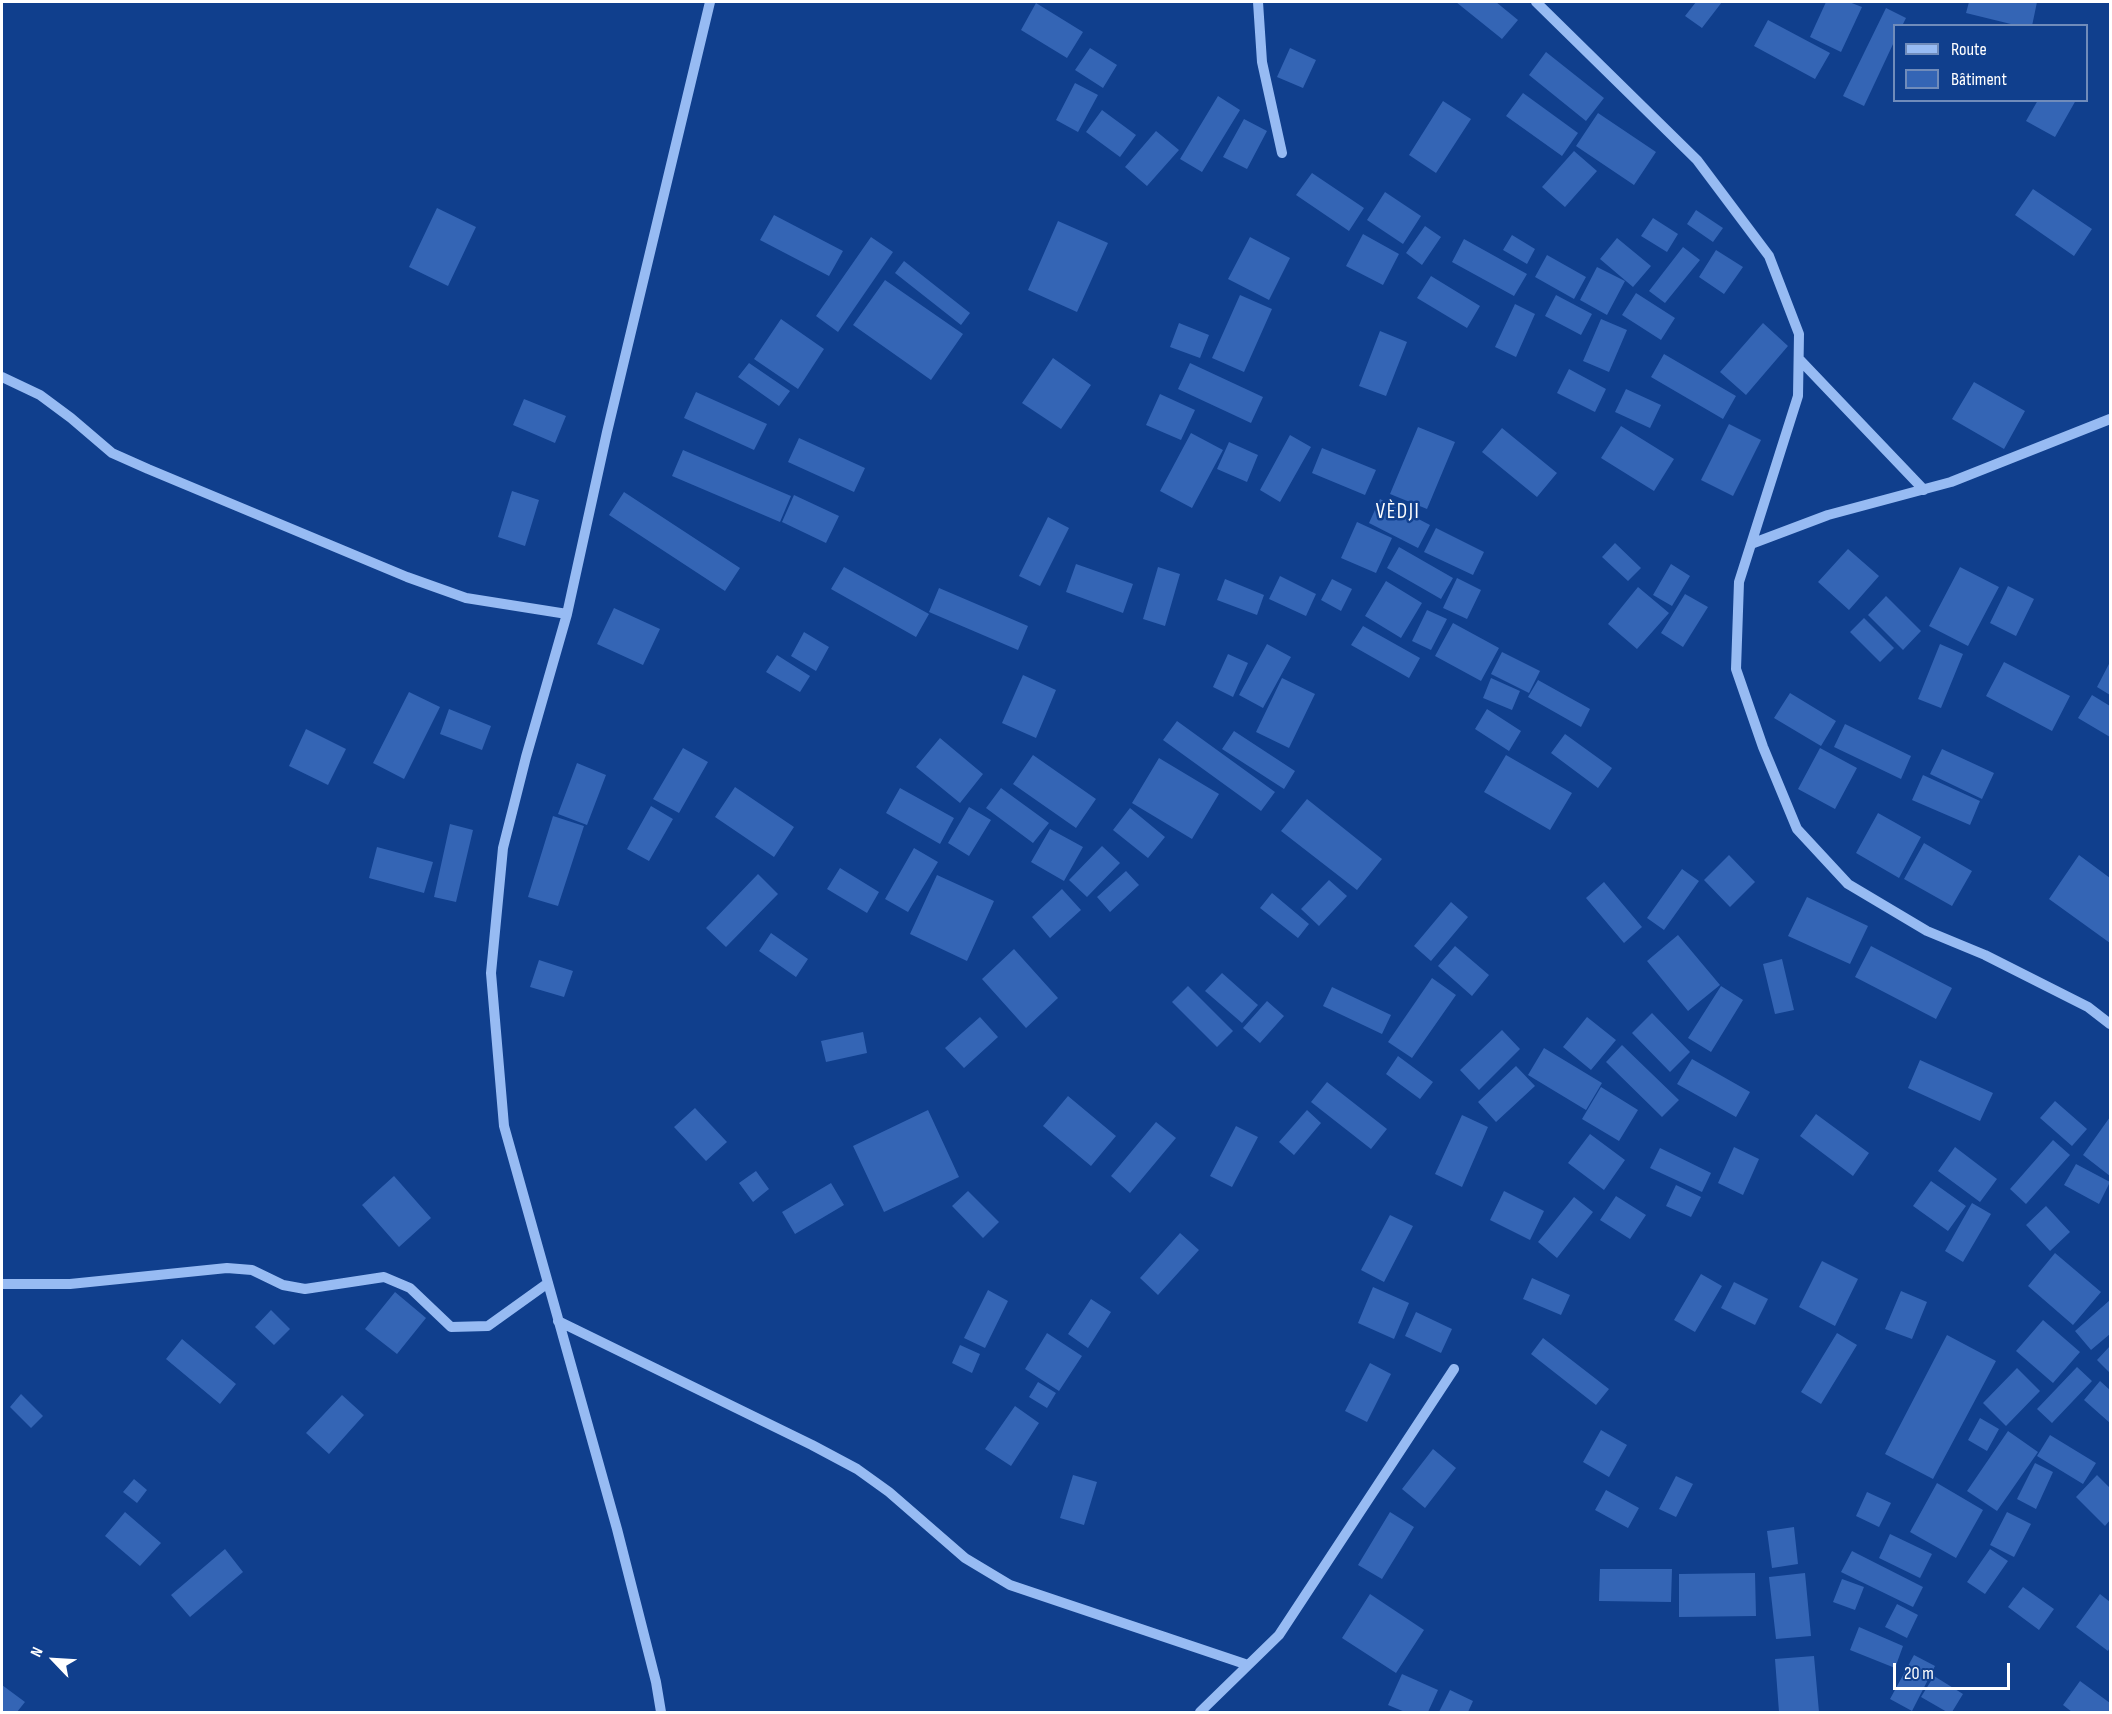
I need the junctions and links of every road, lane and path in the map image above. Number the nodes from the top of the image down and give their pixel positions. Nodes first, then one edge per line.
1 (710, 2) edge
2 (1258, 2) edge
3 (1536, 2) edge
4 (1282, 153) dead end
5 (1798, 359) junction
6 (2, 377) edge
7 (2110, 420) edge
8 (1924, 490) junction
9 (1751, 544) junction
10 (567, 614) junction
11 (2110, 1024) edge
12 (548, 1283) junction
13 (2, 1284) edge
14 (558, 1321) junction
15 (1454, 1369) dead end
16 (1248, 1665) junction
17 (661, 1713) edge
18 (1200, 1713) edge

1 - 10 street
2 - 4 street
3 - 5 street
5 - 8 street
5 - 9 street
6 - 10 street
7 - 8 street
8 - 9 street
9 - 11 street
10 - 12 street
12 - 13 street
12 - 14 street
14 - 16 street
14 - 17 street
15 - 16 street
16 - 18 street

